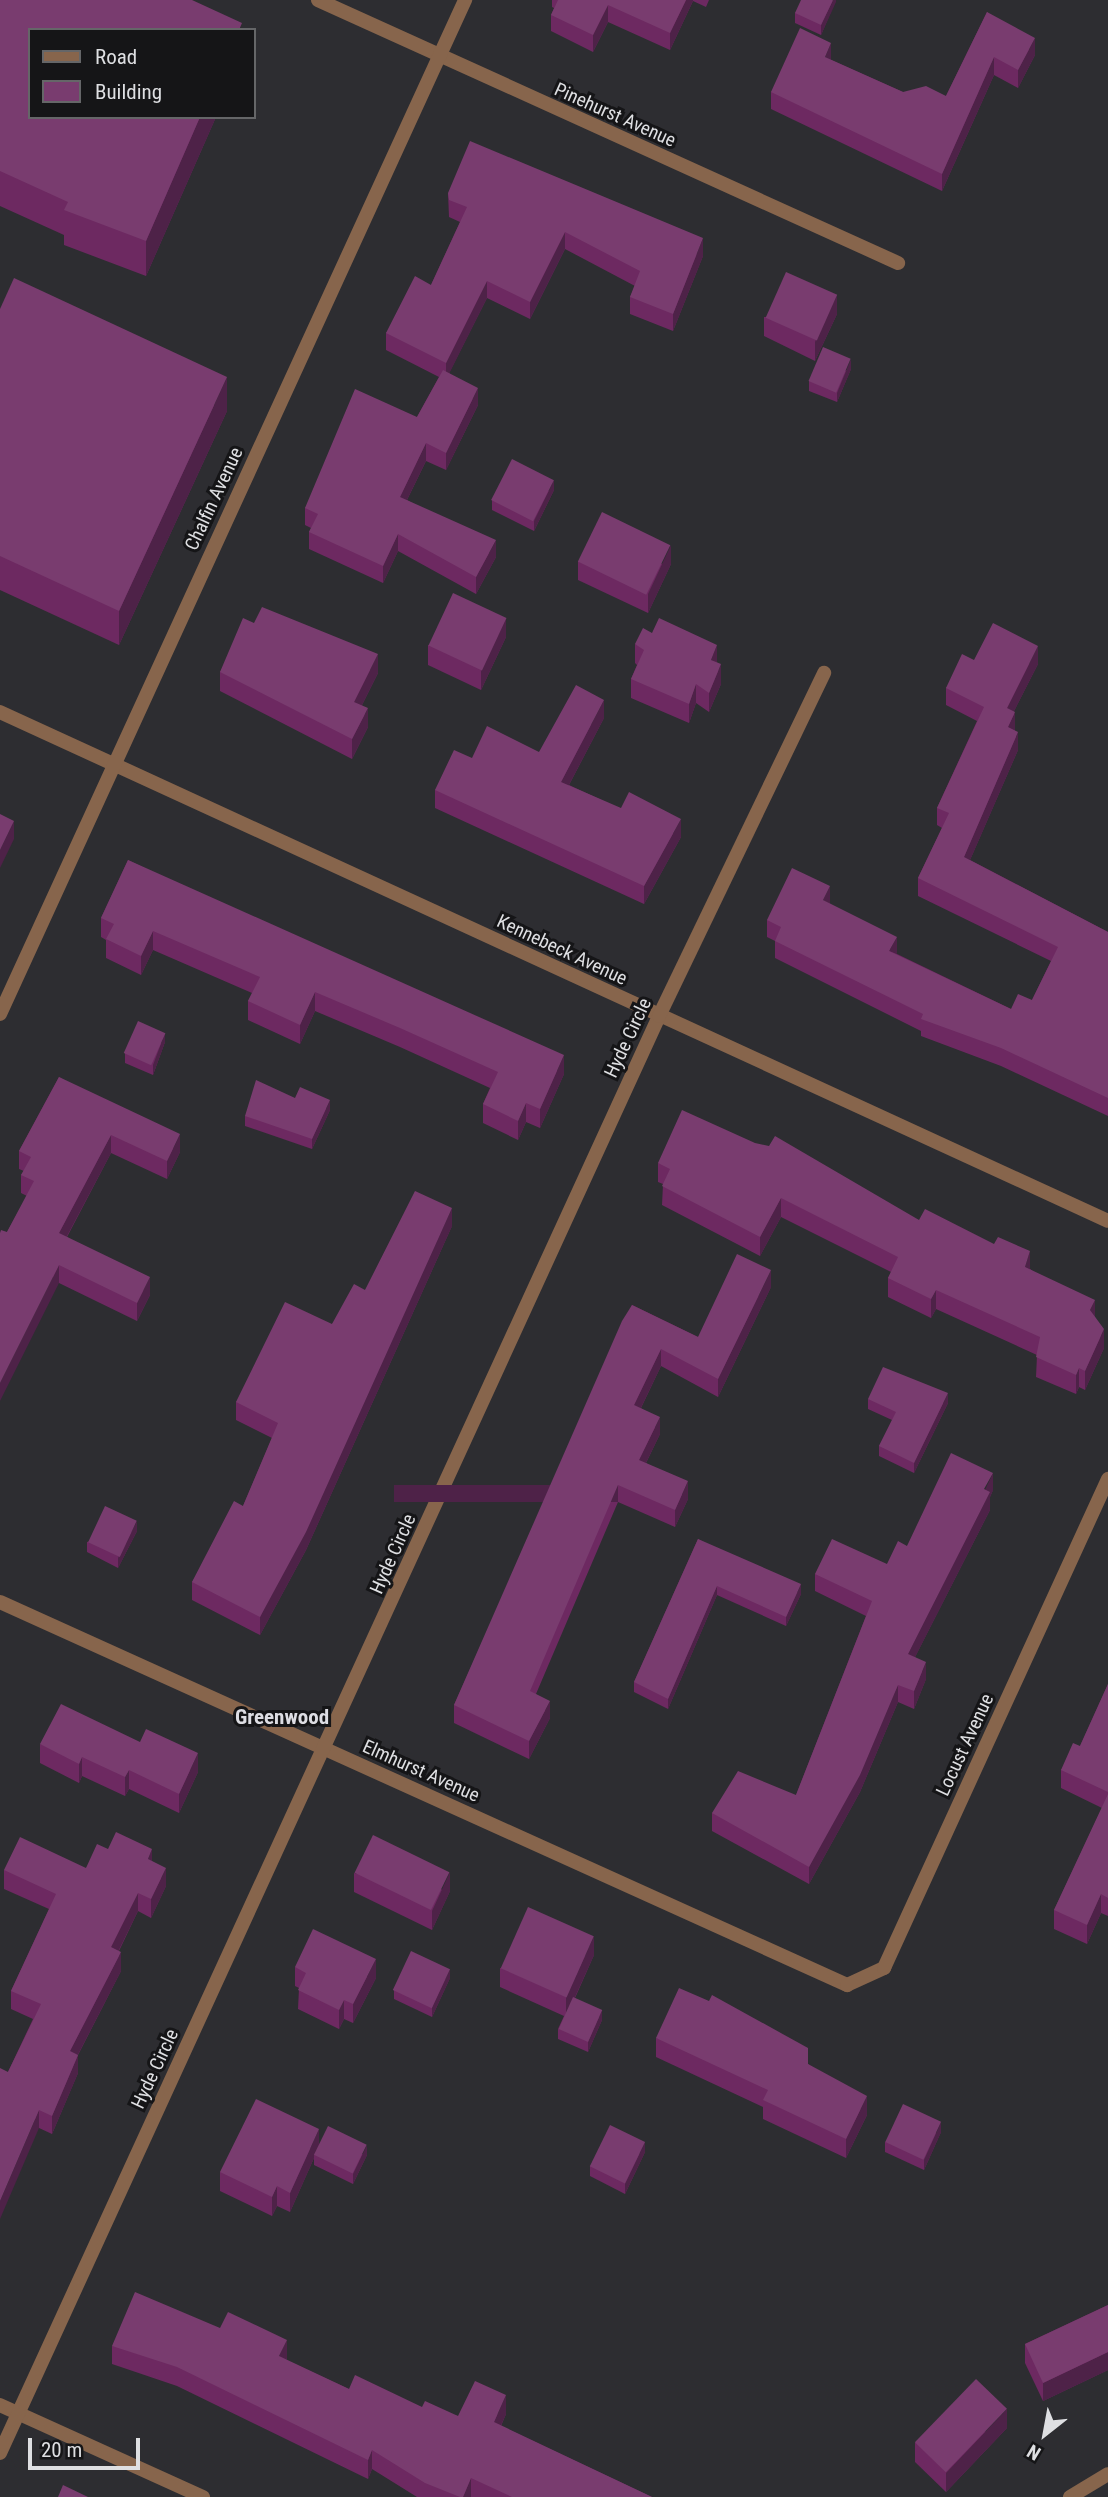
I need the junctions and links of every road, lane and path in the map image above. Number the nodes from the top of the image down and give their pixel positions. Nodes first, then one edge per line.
1 (318, 0) edge
2 (464, 0) edge
3 (438, 56) junction
4 (898, 263) dead end
5 (824, 673) dead end
6 (0, 712) edge
7 (114, 764) junction
8 (0, 1014) edge
9 (659, 1016) junction
10 (1108, 1221) edge
11 (1108, 1479) edge
12 (0, 1602) edge
13 (326, 1750) junction
14 (825, 1979) joint
15 (0, 2405) edge
16 (18, 2413) junction
17 (0, 2453) edge
18 (1108, 2474) edge
19 (203, 2497) edge
20 (1070, 2497) edge

1 - 3 street, Pinehurst Avenue
2 - 3 street, Chalfin Avenue
3 - 4 street, Pinehurst Avenue
3 - 7 street, Chalfin Avenue
5 - 9 street, Hyde Circle
6 - 7 street, Kennebeck Avenue
7 - 8 street, Chalfin Avenue
7 - 9 street, Kennebeck Avenue
9 - 10 street, Kennebeck Avenue
9 - 13 street, Hyde Circle
11 - 14 street, Locust Avenue
12 - 13 street, Elmhurst Avenue
13 - 14 street, Elmhurst Avenue
13 - 16 street, Hyde Circle
15 - 16 street
16 - 17 street, Hyde Circle
16 - 19 street
18 - 20 street

